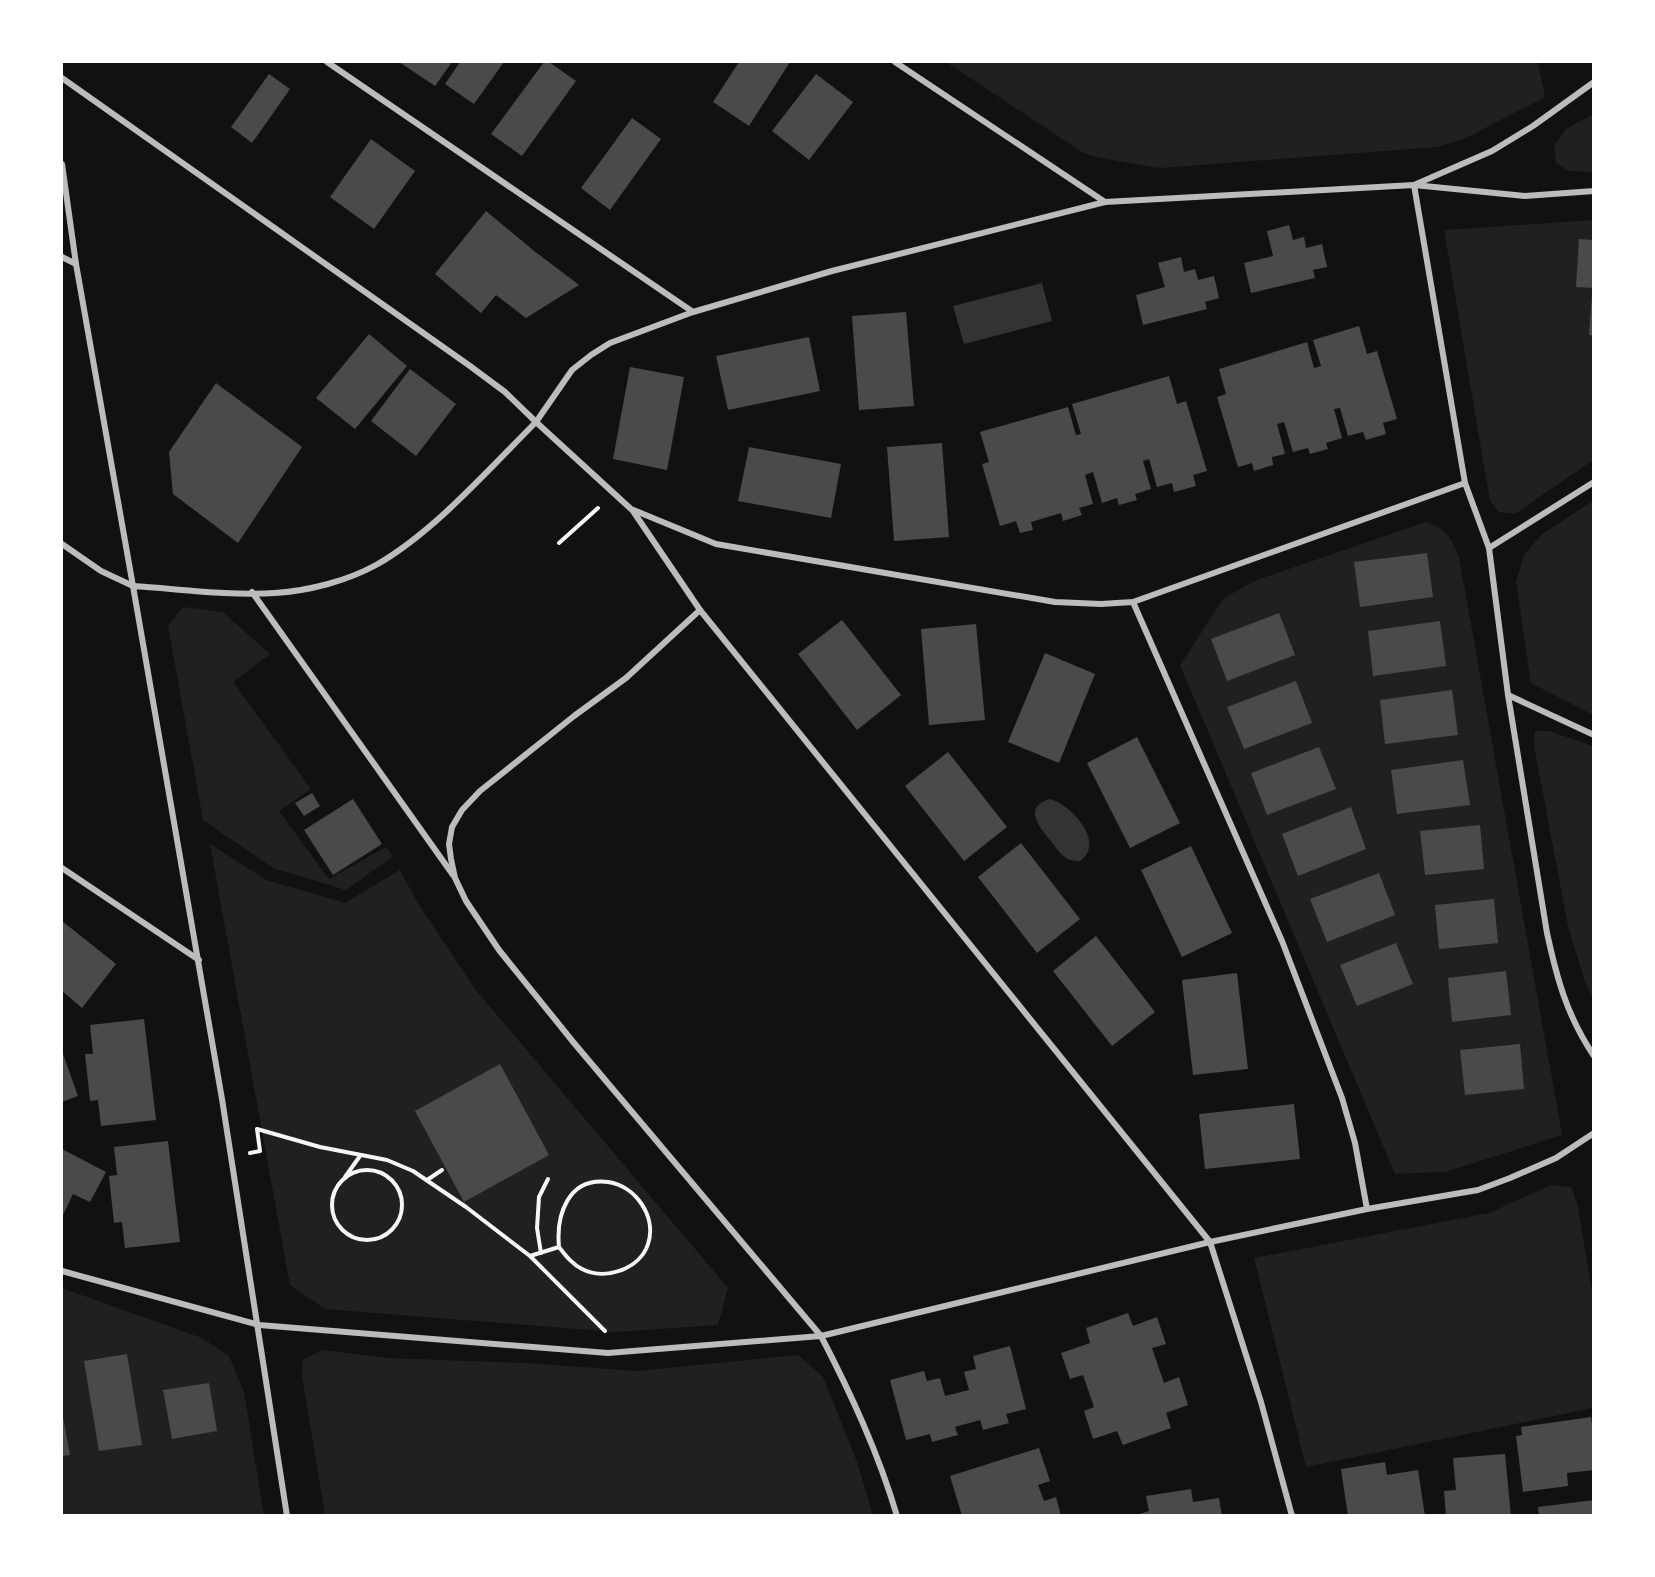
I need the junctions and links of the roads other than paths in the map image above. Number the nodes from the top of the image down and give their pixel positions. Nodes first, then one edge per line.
1 (327, 62) edge
2 (896, 62) edge
3 (62, 78) edge
4 (1593, 82) edge
5 (62, 164) edge
6 (1414, 185) junction
7 (1593, 191) edge
8 (1105, 202) junction
9 (62, 257) edge
10 (76, 264) junction
11 (693, 312) junction
12 (536, 422) junction
13 (1593, 482) edge
14 (1465, 483) junction
15 (631, 509) junction
16 (62, 543) edge
17 (1489, 548) junction
18 (133, 586) junction
19 (252, 592) junction
20 (1133, 602) junction
21 (700, 610) junction
22 (1508, 695) junction
23 (1593, 735) edge
24 (62, 868) edge
25 (455, 878) junction
26 (199, 960) junction
27 (1593, 1056) edge
28 (1593, 1132) edge
29 (1367, 1209) junction
30 (1210, 1242) junction
31 (62, 1271) edge
32 (259, 1325) junction
33 (821, 1336) junction
34 (287, 1515) edge
35 (897, 1515) edge
36 (1292, 1515) edge

1 - 11 street
2 - 8 street
3 - 12 street
4 - 6 street
5 - 10 street
6 - 7 street
6 - 8 street
6 - 14 street
8 - 11 street
9 - 10 street
10 - 18 street
11 - 12 street
12 - 15 street
12 - 19 street
13 - 17 street
14 - 17 street
14 - 20 street
15 - 20 street
15 - 21 street
16 - 18 street
17 - 22 street
18 - 19 street
18 - 26 street
19 - 25 street
20 - 29 street
21 - 25 street
21 - 30 street
22 - 23 street
22 - 27 street
24 - 26 street
25 - 33 street
26 - 32 street
28 - 29 street
29 - 30 street
30 - 33 street
30 - 36 street
31 - 32 street
32 - 33 street
32 - 34 street
33 - 35 street

